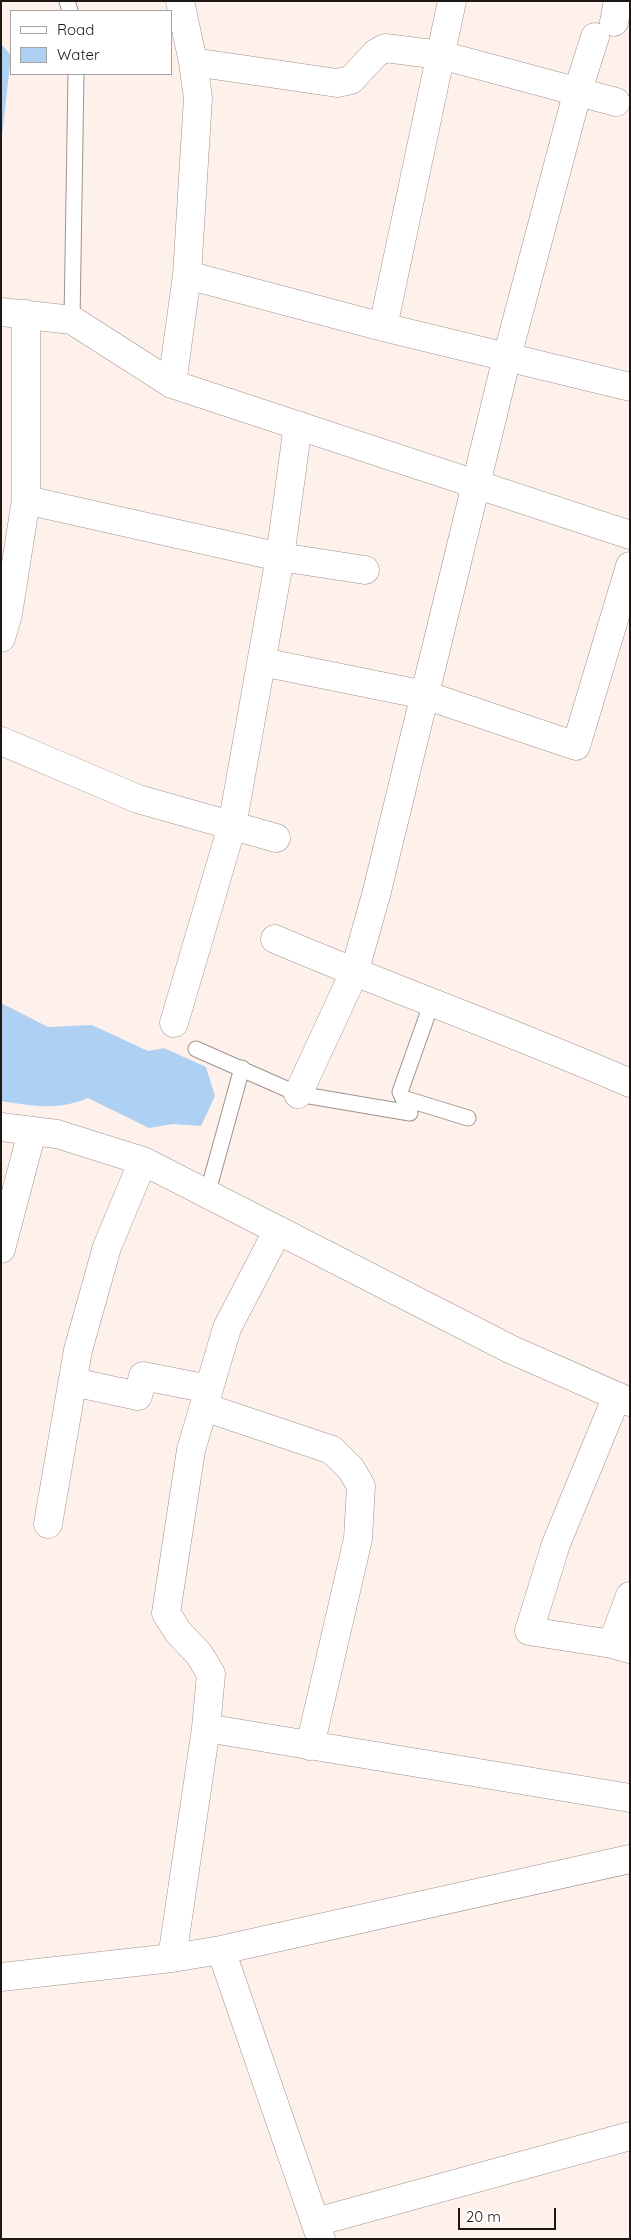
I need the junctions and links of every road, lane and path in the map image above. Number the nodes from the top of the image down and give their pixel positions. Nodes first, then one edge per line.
1 (180, 1) edge
2 (452, 1) edge
3 (609, 20) edge
4 (441, 55) junction
5 (193, 62) junction
6 (76, 75) edge
7 (578, 90) junction
8 (616, 102) dead end
9 (186, 275) junction
10 (14, 313) edge
11 (72, 320) junction
12 (383, 327) junction
13 (507, 357) junction
14 (172, 384) junction
15 (630, 387) edge
16 (298, 425) junction
17 (476, 484) junction
18 (26, 500) junction
19 (630, 535) edge
20 (280, 557) junction
21 (630, 566) edge
22 (365, 570) dead end
23 (1, 638) edge
24 (262, 662) junction
25 (425, 695) junction
26 (1, 741) edge
27 (232, 826) junction
28 (276, 838) dead end
29 (275, 939) dead end
30 (354, 973) junction
31 (432, 1002) junction
32 (174, 1023) dead end
33 (196, 1049) dead end
34 (242, 1068) junction
35 (630, 1083) edge
36 (298, 1094) junction
37 (403, 1098) junction
38 (468, 1118) dead end
39 (1, 1127) edge
40 (32, 1132) junction
41 (143, 1161) junction
42 (207, 1195) junction
43 (278, 1230) junction
44 (1, 1250) edge
45 (73, 1382) junction
46 (206, 1398) junction
47 (623, 1399) edge
48 (48, 1524) dead end
49 (630, 1596) edge
50 (621, 1647) edge
51 (206, 1728) junction
52 (310, 1746) junction
53 (630, 1798) edge
54 (630, 1859) edge
55 (221, 1950) junction
56 (172, 1958) junction
57 (1, 1977) edge
58 (630, 2136) edge
59 (319, 2230) edge

1 - 5 street
2 - 4 street
3 - 7 street
4 - 5 street
4 - 7 street
4 - 12 street
5 - 9 street
6 - 11 lane
7 - 8 street
7 - 13 street
9 - 12 street
9 - 14 street
10 - 11 street
10 - 18 street
11 - 14 street
12 - 13 street
13 - 15 street
13 - 17 street
14 - 16 street
16 - 17 street
16 - 20 street
17 - 19 street
17 - 25 street
18 - 20 street
18 - 23 street
20 - 22 street
20 - 24 street
21 - 25 street
24 - 25 street
24 - 27 street
25 - 30 street
26 - 27 street
27 - 28 street
27 - 32 street
29 - 30 street
30 - 31 street
30 - 36 street
31 - 35 street
31 - 37 lane
33 - 34 lane
34 - 36 lane
34 - 42 lane
36 - 37 lane
37 - 38 lane
39 - 40 street
40 - 41 street
40 - 44 street
41 - 42 street
41 - 45 street
42 - 43 street
43 - 46 street
43 - 47 street
45 - 46 street
45 - 48 street
46 - 51 street
46 - 52 street
47 - 50 street
49 - 50 street
51 - 52 street
51 - 56 street
52 - 53 street
54 - 55 street
55 - 56 street
55 - 59 street
56 - 57 street
58 - 59 street

